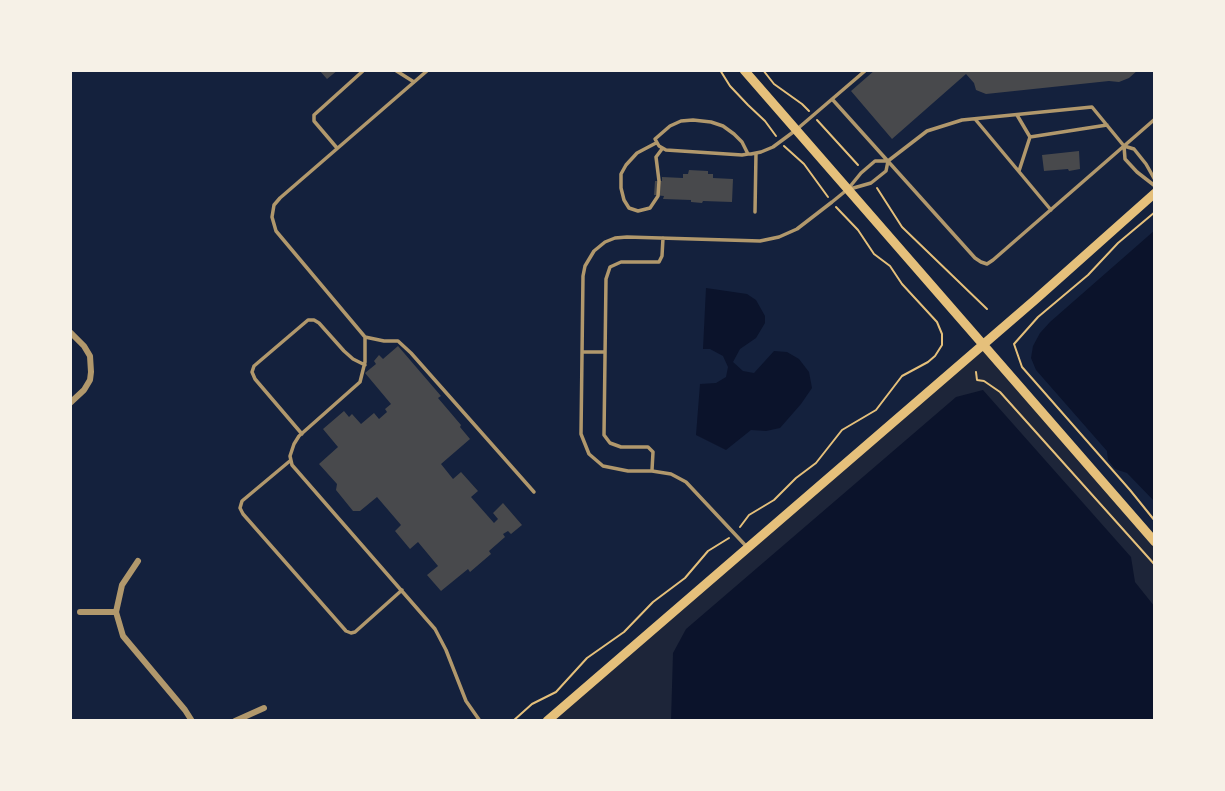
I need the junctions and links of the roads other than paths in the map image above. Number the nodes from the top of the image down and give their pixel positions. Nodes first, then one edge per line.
1 (364, 70) edge
2 (395, 70) edge
3 (428, 70) edge
4 (744, 70) edge
5 (866, 70) edge
6 (414, 82) junction
7 (832, 99) junction
8 (1017, 115) junction
9 (975, 119) junction
10 (1155, 119) edge
11 (1107, 125) junction
12 (796, 130) junction
13 (1030, 137) junction
14 (656, 143) junction
15 (1124, 146) junction
16 (337, 148) junction
17 (662, 149) junction
18 (756, 153) junction
19 (748, 155) junction
20 (888, 161) junction
21 (1019, 172) junction
22 (1155, 183) edge
23 (848, 189) junction
24 (1155, 193) edge
25 (1051, 210) junction
26 (755, 212) dead end
27 (663, 238) junction
28 (70, 332) edge
29 (365, 337) junction
30 (983, 344) junction
31 (582, 352) junction
32 (605, 352) junction
33 (365, 365) junction
34 (70, 404) edge
35 (302, 433) junction
36 (291, 460) junction
37 (652, 471) junction
38 (534, 492) dead end
39 (1155, 542) edge
40 (747, 548) junction
41 (138, 561) dead end
42 (402, 590) junction
43 (80, 612) dead end
44 (116, 612) junction
45 (264, 708) dead end
46 (192, 721) edge
47 (235, 721) edge
48 (480, 721) edge
49 (547, 721) edge

1 - 16 lane
2 - 6 lane
3 - 6 lane
4 - 12 main road
5 - 7 lane
6 - 16 lane
7 - 12 lane
7 - 20 lane
8 - 9 lane
8 - 11 lane
8 - 13 lane
9 - 20 lane
9 - 21 lane
10 - 15 lane
11 - 13 lane
11 - 15 lane
12 - 18 lane
12 - 23 main road
13 - 21 lane
14 - 17 lane
14 - 17 lane
14 - 19 lane
15 - 22 lane
15 - 22 lane
15 - 25 lane
16 - 29 lane
17 - 19 lane
18 - 19 lane
18 - 26 lane
20 - 23 lane
20 - 23 lane
20 - 25 lane
21 - 25 lane
23 - 27 lane
23 - 30 main road
24 - 30 main road
27 - 31 lane
27 - 32 lane
28 - 34 street
29 - 33 lane
29 - 38 lane
30 - 39 main road
30 - 40 main road
31 - 32 lane
31 - 37 lane
32 - 37 lane
33 - 35 lane
33 - 35 lane
35 - 36 lane
36 - 42 lane
36 - 42 lane
37 - 40 lane
40 - 49 main road
41 - 44 street
42 - 48 lane
43 - 44 street
44 - 46 street
45 - 47 street

